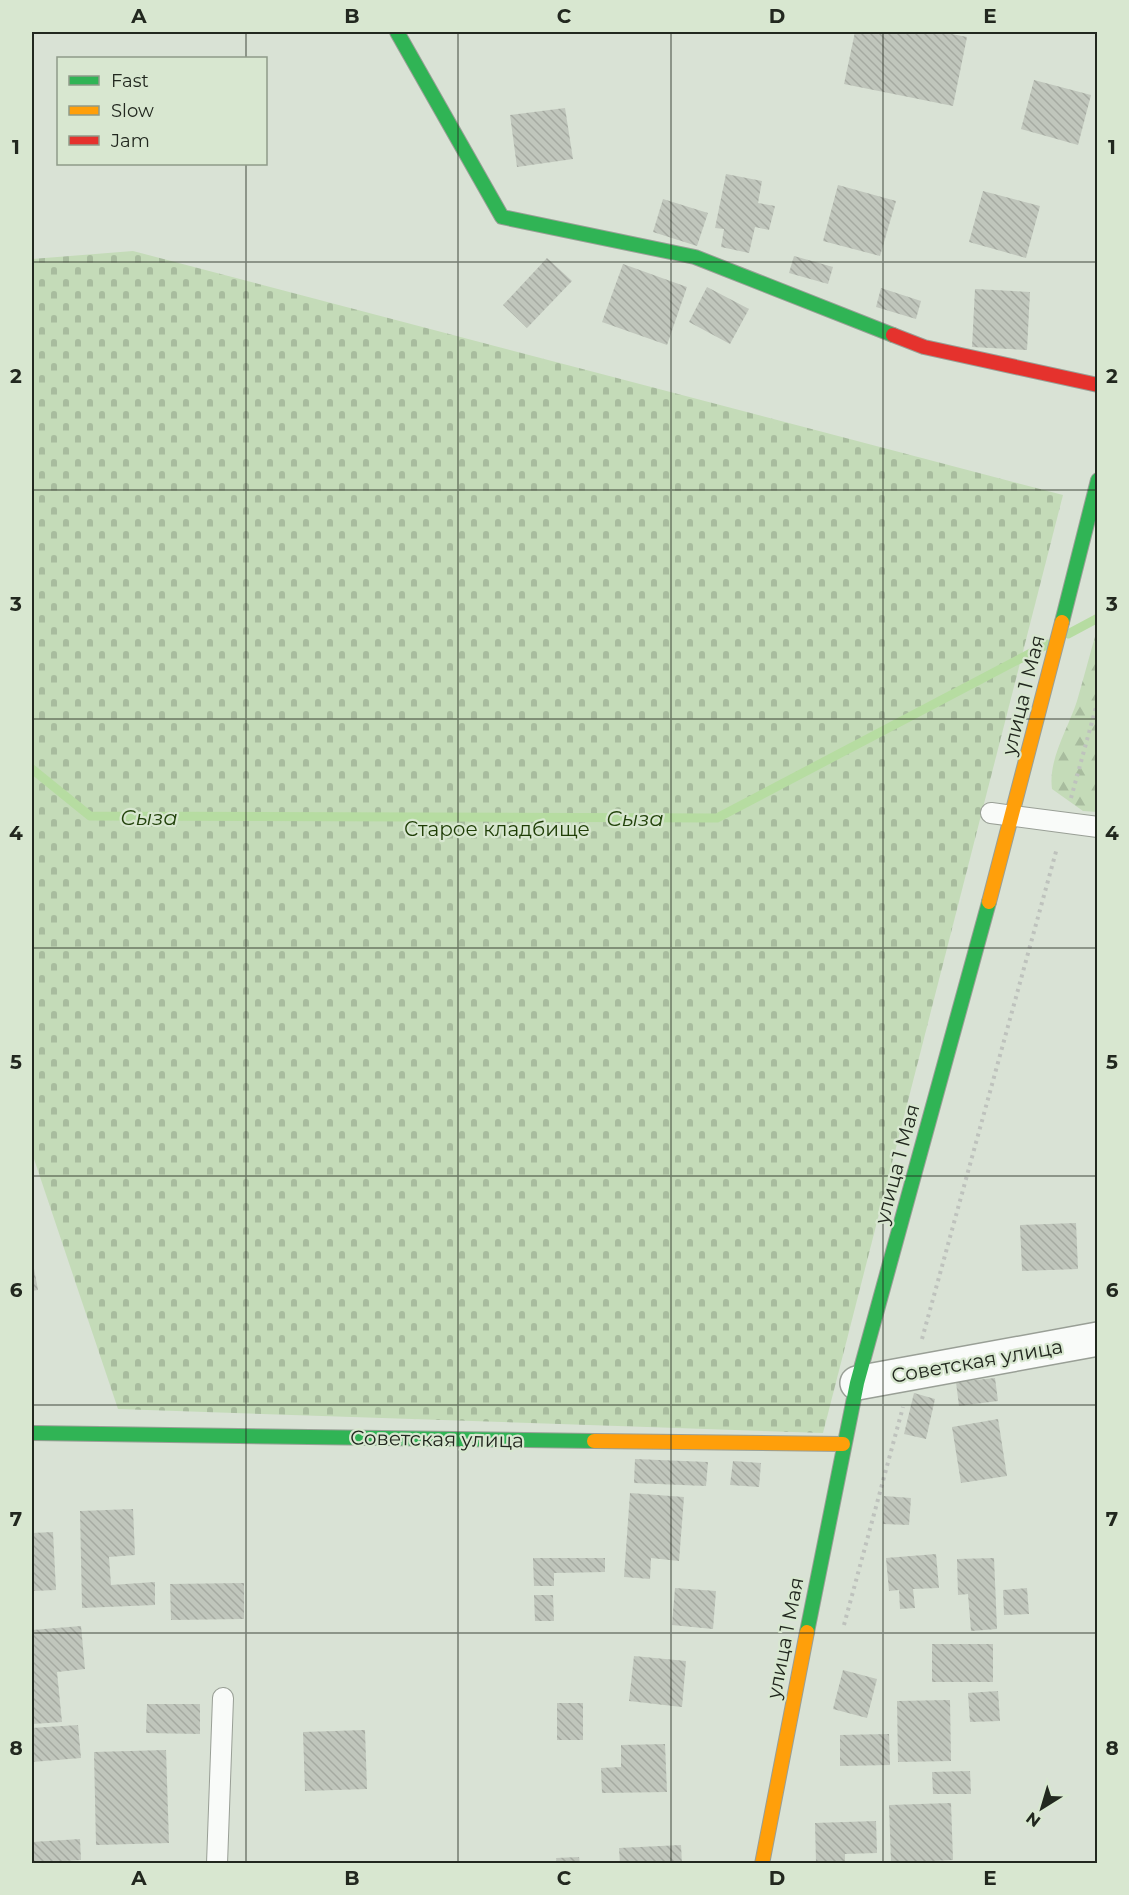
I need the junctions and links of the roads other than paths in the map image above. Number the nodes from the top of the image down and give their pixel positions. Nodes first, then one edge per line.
1 (397, 32) edge
2 (1098, 385) edge
3 (1098, 480) edge
4 (991, 813) dead end
5 (1012, 817) junction
6 (1098, 827) edge
7 (1098, 1339) edge
8 (857, 1383) junction
9 (32, 1433) edge
10 (843, 1444) junction
11 (223, 1698) dead end
12 (217, 1863) edge
13 (762, 1863) edge

1 - 2 street
3 - 5 street, улица 1 Мая
4 - 5 lane
5 - 6 lane
5 - 8 street, улица 1 Мая
7 - 8 street, Советская улица
8 - 10 street, улица 1 Мая
9 - 10 street, Советская улица
10 - 13 street, улица 1 Мая
11 - 12 lane

